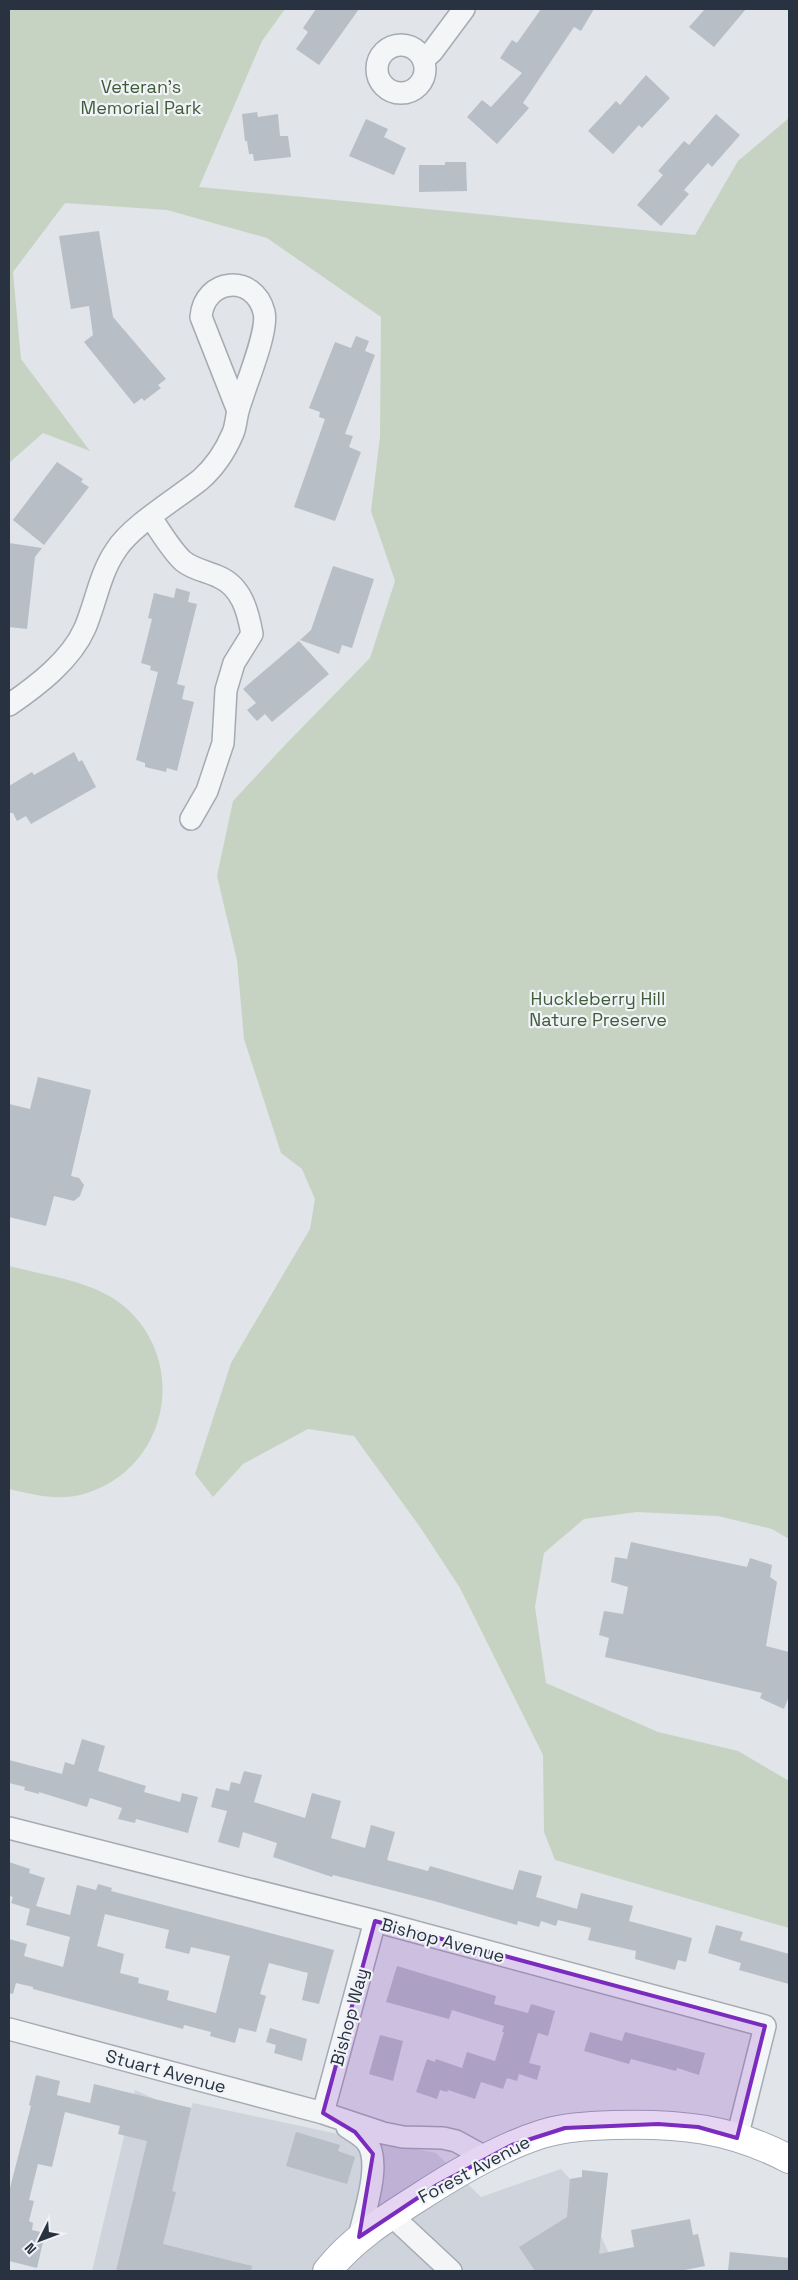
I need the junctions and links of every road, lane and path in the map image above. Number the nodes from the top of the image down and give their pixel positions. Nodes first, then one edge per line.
1 (464, 9) edge
2 (423, 60) dead end
3 (238, 411) junction
4 (151, 518) junction
5 (9, 706) edge
6 (190, 819) dead end
7 (9, 1828) edge
8 (375, 1921) junction
9 (9, 2029) edge
10 (323, 2113) junction
11 (738, 2138) junction
12 (487, 2158) junction
13 (789, 2159) edge
14 (391, 2215) junction
15 (359, 2237) junction
16 (327, 2271) edge
17 (451, 2271) edge

1 - 2 street
3 - 3 street
3 - 4 street
4 - 5 street
4 - 6 street
7 - 8 street, Bishop Avenue
8 - 10 street, Bishop Way
8 - 11 street, Bishop Avenue
9 - 10 street, Stuart Avenue
10 - 12 street, Stuart Avenue
10 - 15 street, Stuart Avenue
11 - 12 main road, Forest Avenue
11 - 13 main road, Forest Avenue
12 - 14 main road, Forest Avenue
14 - 15 main road, Forest Avenue
14 - 17 street
15 - 16 main road, Forest Avenue

